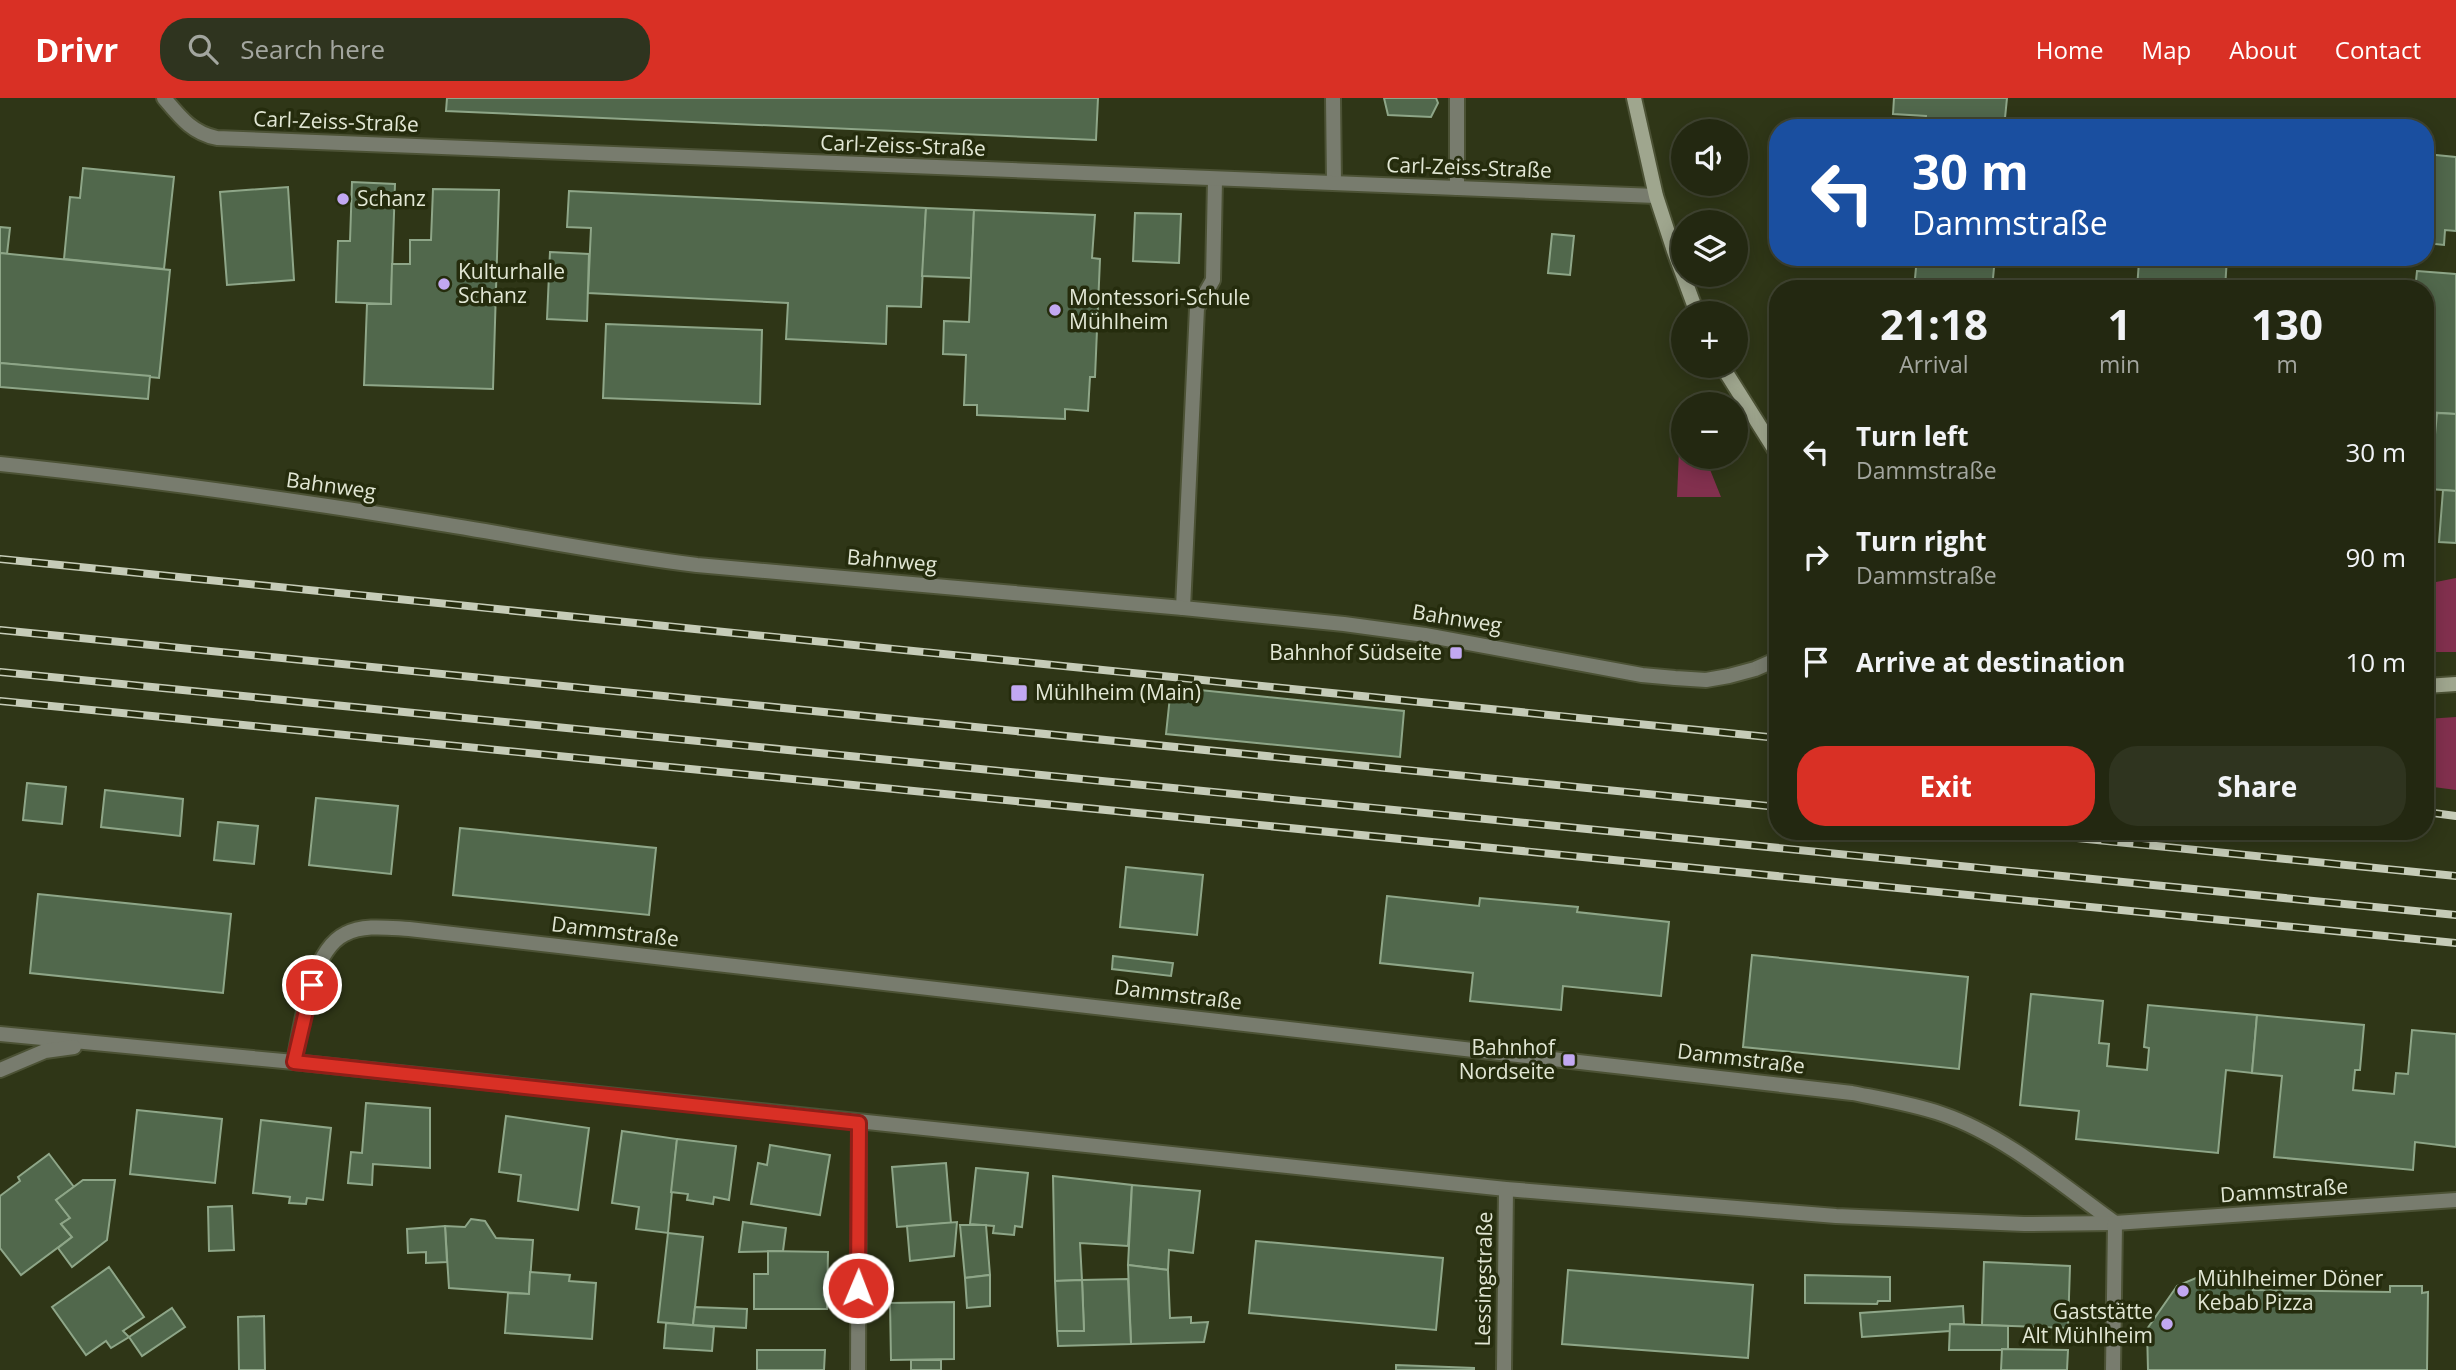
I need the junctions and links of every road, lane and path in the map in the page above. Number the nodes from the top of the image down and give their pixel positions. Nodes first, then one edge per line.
1 (164, 98) edge
2 (1333, 98) edge
3 (1457, 98) edge
4 (1634, 98) edge
5 (1215, 180) junction
6 (1334, 183) junction
7 (1457, 188) junction
8 (1656, 196) junction
9 (1693, 301) edge
10 (1730, 378) edge
11 (1769, 441) edge
12 (0, 464) edge
13 (1183, 608) junction
14 (1769, 663) edge
15 (2456, 684) edge
16 (2434, 685) edge
17 (0, 1034) edge
18 (114, 1044) junction
19 (294, 1062) junction
20 (0, 1070) edge
21 (859, 1123) junction
22 (1506, 1189) junction
23 (2456, 1200) edge
24 (2115, 1223) junction
25 (858, 1370) edge
26 (1504, 1370) edge
27 (2113, 1370) edge

1 - 5 street, Carl-Zeiss-Straße
2 - 6 street
3 - 7 street
4 - 8 main road
5 - 6 street, Carl-Zeiss-Straße
5 - 13 street
6 - 7 street, Carl-Zeiss-Straße
7 - 8 street, Carl-Zeiss-Straße
8 - 9 main road
10 - 11 main road
12 - 13 street, Bahnweg
13 - 14 street, Bahnweg
15 - 16 main road
17 - 18 street
18 - 19 street, Dammstraße
18 - 20 street
19 - 21 street, Dammstraße
19 - 24 street, Dammstraße
21 - 22 street, Dammstraße
21 - 25 street
22 - 24 street, Dammstraße
22 - 26 street, Lessingstraße
23 - 24 street, Dammstraße
24 - 27 street

